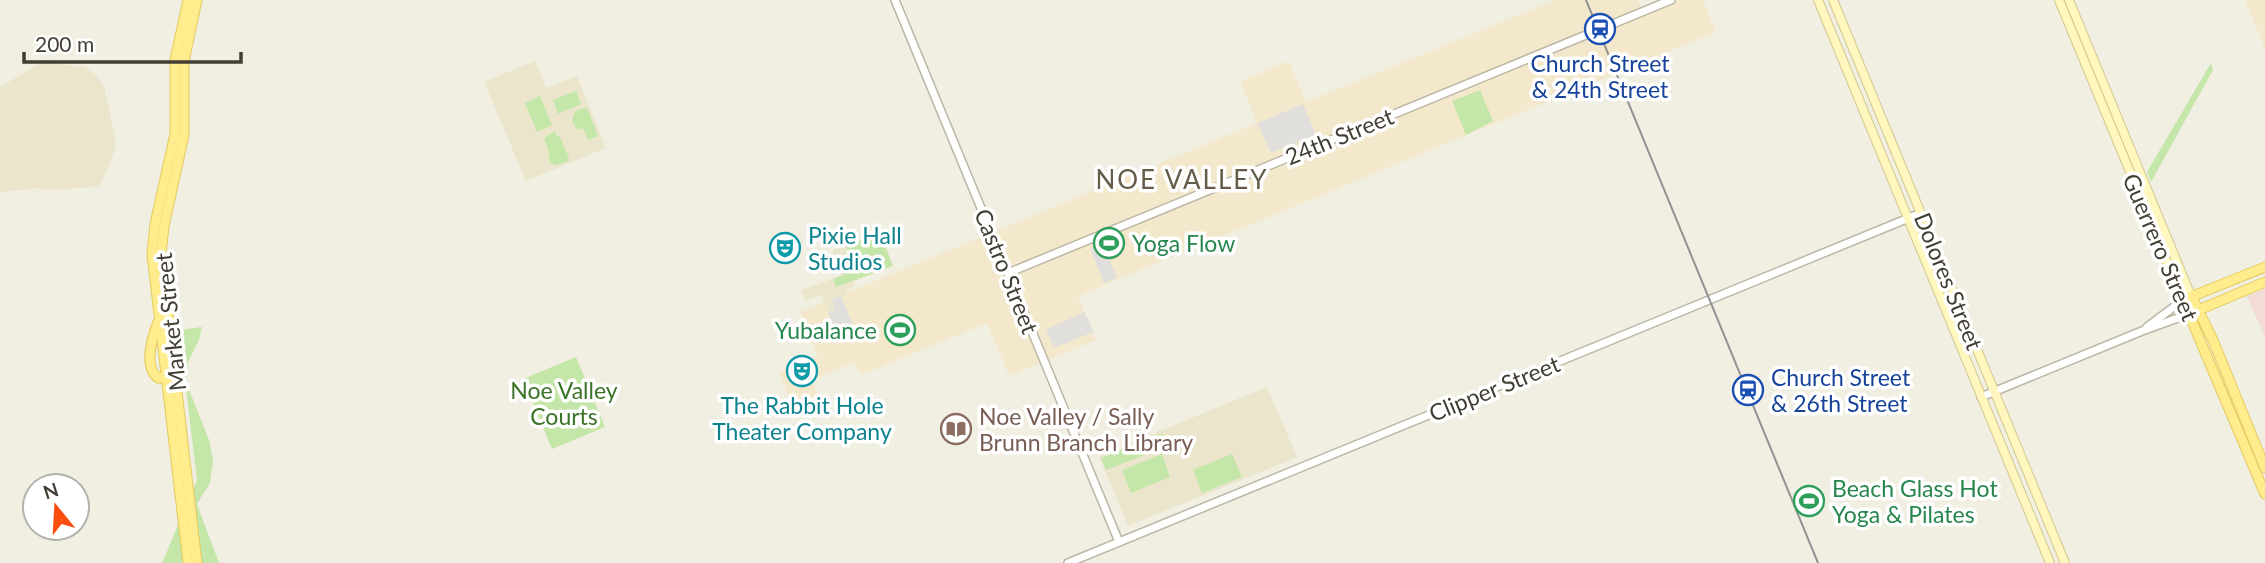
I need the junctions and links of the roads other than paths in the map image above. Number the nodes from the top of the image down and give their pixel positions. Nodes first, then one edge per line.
1 (188, 0) edge
2 (197, 0) edge
3 (895, 0) edge
4 (1671, 0) edge
5 (1818, 0) edge
6 (1833, 0) edge
7 (2059, 0) edge
8 (2069, 0) edge
9 (1921, 213) junction
10 (1908, 218) junction
11 (2265, 267) edge
12 (1008, 273) junction
13 (2265, 282) edge
14 (2187, 298) junction
15 (2199, 310) junction
16 (2189, 314) junction
17 (2142, 331) junction
18 (174, 371) junction
19 (166, 378) junction
20 (1994, 391) junction
21 (1981, 397) junction
22 (2265, 468) edge
23 (2265, 494) edge
24 (1118, 542) junction
25 (188, 563) edge
26 (197, 563) edge
27 (1068, 563) edge
28 (2050, 563) edge
29 (2065, 563) edge

1 - 19 main road, Market Street
2 - 18 main road, Market Street
3 - 12 street, Castro Street
4 - 12 street, 24th Street
5 - 10 main road, Dolores Street
6 - 9 main road, Dolores Street
7 - 14 main road, Guerrero Street
8 - 14 main road, Guerrero Street
9 - 10 street, Clipper Street
9 - 20 main road, Dolores Street
10 - 21 main road, Dolores Street
10 - 24 street, Clipper Street
11 - 14 main road
12 - 24 street, Castro Street
13 - 15 main road
14 - 15 main road, Guerrero Street
14 - 16 main road, Guerrero Street
14 - 17 street
15 - 16 main road
15 - 22 main road, Guerrero Street
16 - 17 street
16 - 23 main road, Guerrero Street
17 - 20 street
18 - 19 main road
18 - 26 main road, Market Street
19 - 25 main road, Market Street
20 - 21 street
20 - 29 main road, Dolores Street
21 - 28 main road, Dolores Street
24 - 27 street, Clipper Street

